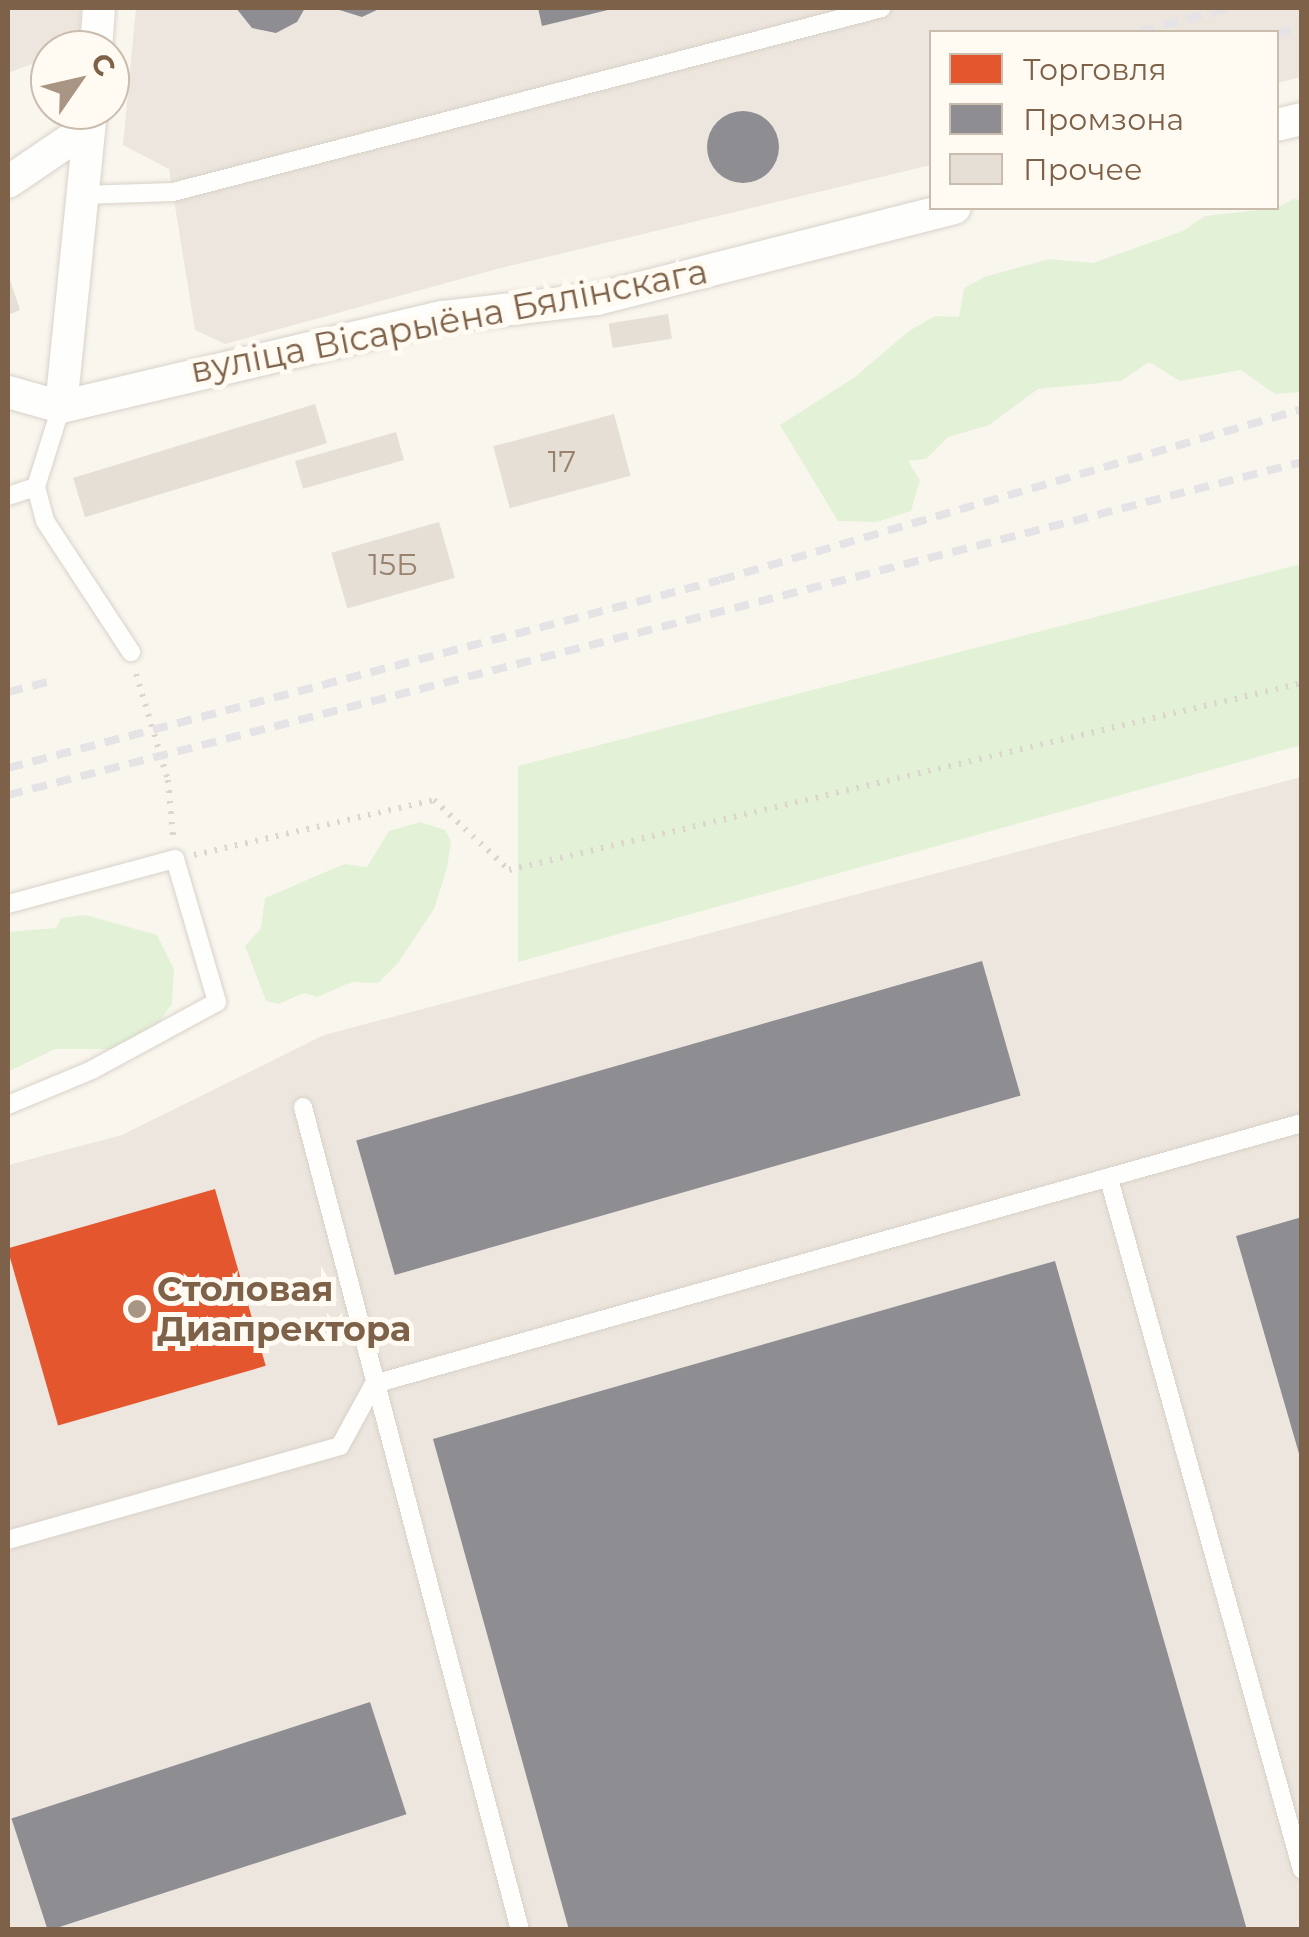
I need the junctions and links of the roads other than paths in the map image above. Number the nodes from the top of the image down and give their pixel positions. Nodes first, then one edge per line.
1 (882, 8) edge
2 (75, 130) edge
3 (89, 130) edge
4 (8, 182) edge
5 (82, 195) junction
6 (947, 210) edge
7 (8, 392) edge
8 (61, 407) junction
9 (36, 487) junction
10 (8, 496) edge
11 (131, 652) road end
12 (8, 904) edge
13 (8, 1105) edge
14 (303, 1107) dead end
15 (1302, 1123) edge
16 (1109, 1180) junction
17 (374, 1384) junction
18 (8, 1540) edge
19 (1302, 1870) edge
20 (520, 1930) edge

1 - 5 lane
2 - 4 street
3 - 5 street
5 - 8 street
6 - 8 street, вуліца Вісарыёна Бялінскага
7 - 8 street, вуліца Вісарыёна Бялінскага
8 - 9 lane
9 - 10 lane
9 - 11 lane
12 - 13 lane
14 - 17 lane
15 - 16 lane
16 - 17 lane
16 - 19 lane
17 - 18 lane
17 - 20 lane

